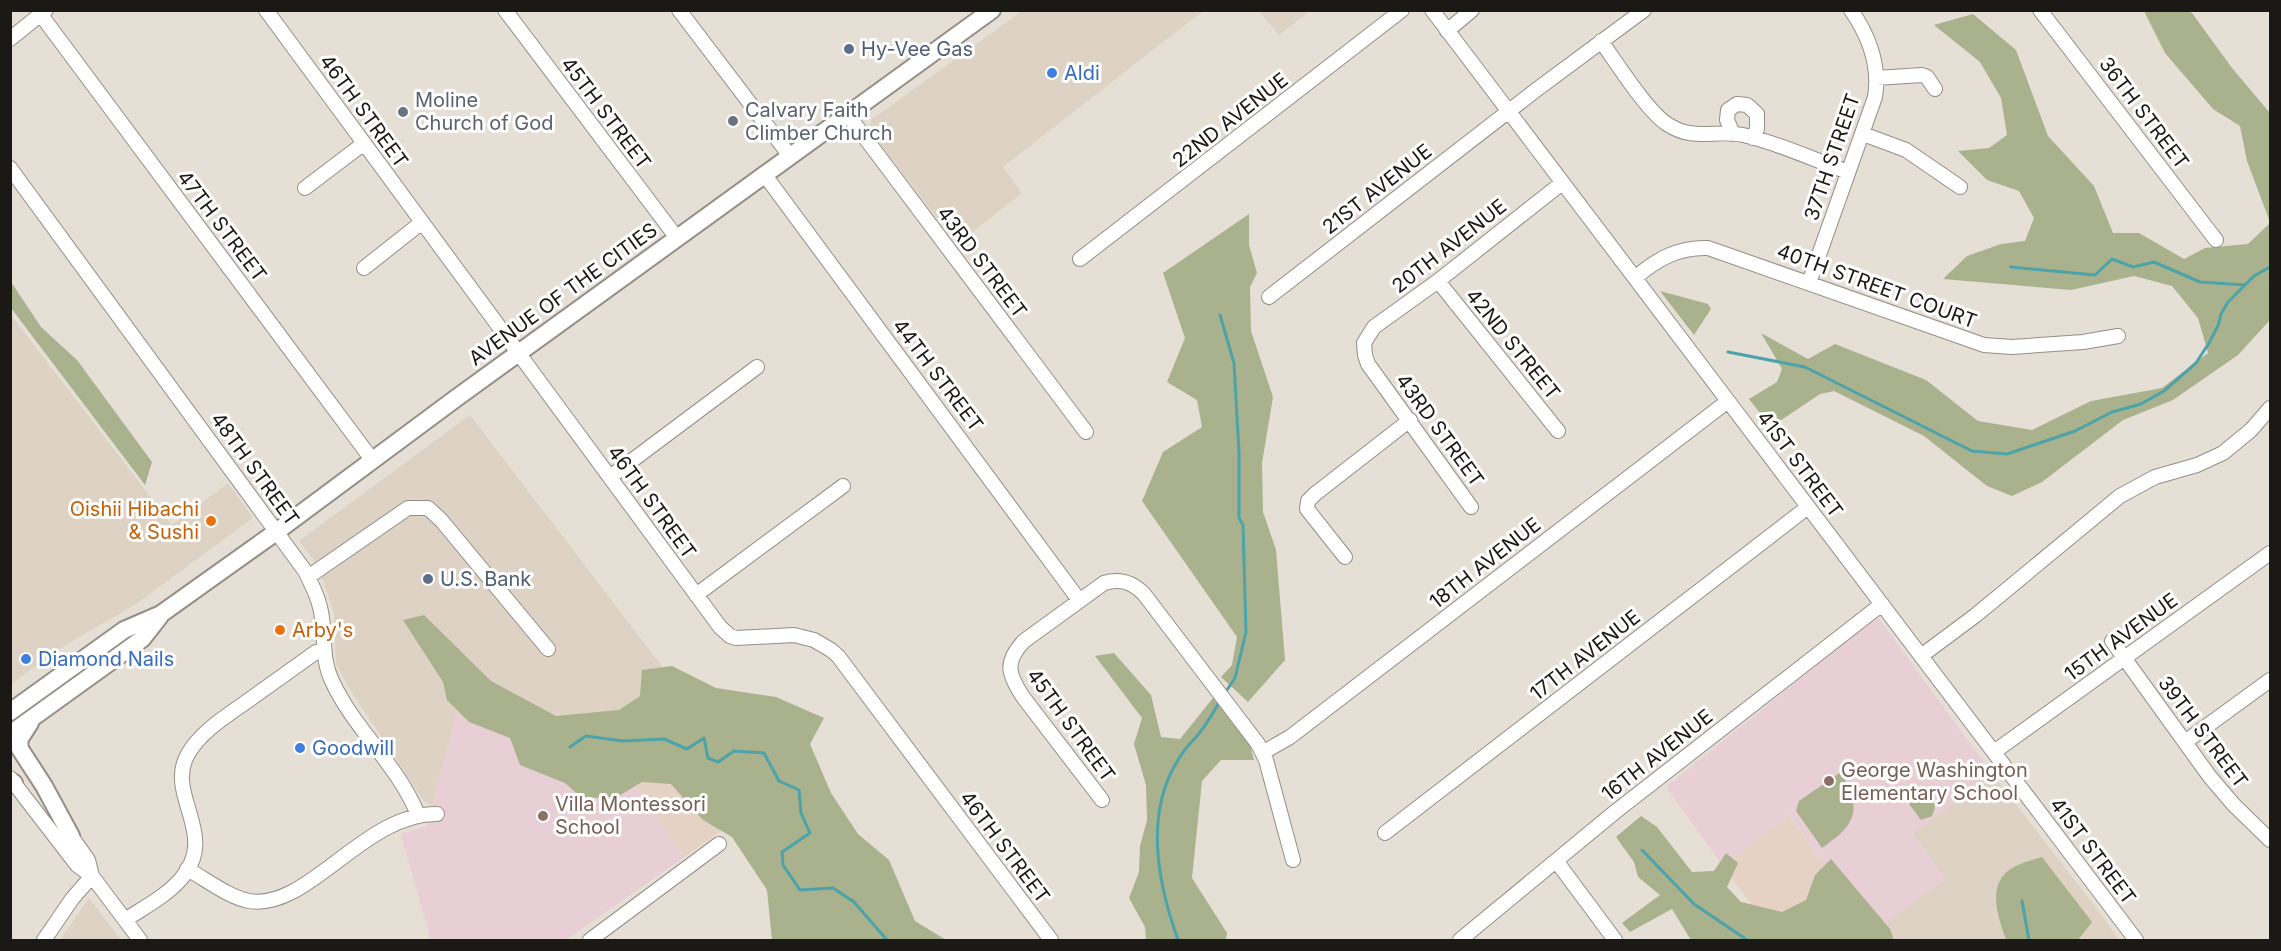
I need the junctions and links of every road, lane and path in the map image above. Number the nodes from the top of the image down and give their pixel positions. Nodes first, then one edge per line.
1 (266, 10) edge
2 (505, 10) edge
3 (680, 10) edge
4 (992, 10) edge
5 (1402, 10) edge
6 (1431, 10) edge
7 (1472, 10) edge
8 (1644, 10) edge
9 (1851, 10) edge
10 (2040, 10) edge
11 (43, 13) edge
12 (1447, 31) junction
13 (10, 39) edge
14 (1601, 41) junction
15 (1876, 78) junction
16 (1935, 90) dead end
17 (1508, 112) junction
18 (848, 115) junction
19 (1733, 134) junction
20 (1863, 134) junction
21 (1753, 138) junction
22 (363, 144) junction
23 (790, 156) junction
24 (10, 168) edge
25 (1848, 172) junction
26 (764, 174) junction
27 (1562, 183) junction
28 (1960, 187) dead end
29 (305, 188) dead end
30 (421, 223) junction
31 (677, 238) junction
32 (2216, 240) dead end
33 (1080, 259) dead end
34 (364, 268) dead end
35 (1635, 279) junction
36 (1438, 281) junction
37 (1809, 283) junction
38 (1269, 297) dead end
39 (2118, 336) dead end
40 (1364, 343) joint
41 (518, 353) junction
42 (757, 367) dead end
43 (1728, 400) junction
44 (2271, 408) edge
45 (1410, 420) junction
46 (1558, 431) dead end
47 (1086, 432) dead end
48 (373, 461) junction
49 (610, 477) junction
50 (843, 486) dead end
51 (1471, 507) dead end
52 (1808, 507) junction
53 (276, 532) junction
54 (2271, 553) edge
55 (1345, 557) dead end
56 (308, 577) junction
57 (696, 595) junction
58 (1079, 600) junction
59 (1882, 604) junction
60 (161, 614) junction
61 (124, 630) junction
62 (2112, 641) dead end
63 (548, 649) dead end
64 (324, 650) junction
65 (1921, 656) junction
66 (2124, 658) junction
67 (2271, 680) edge
68 (10, 702) edge
69 (10, 712) edge
70 (38, 714) junction
71 (10, 734) edge
72 (2185, 742) junction
73 (10, 748) edge
74 (1264, 752) junction
75 (1994, 752) junction
76 (12, 781) edge
77 (1102, 800) dead end
78 (437, 814) dead end
79 (418, 815) junction
80 (1385, 833) dead end
81 (71, 836) junction
82 (2271, 840) edge
83 (719, 844) dead end
84 (1293, 860) dead end
85 (1557, 862) junction
86 (188, 869) junction
87 (92, 876) junction
88 (125, 920) junction
89 (44, 940) edge
90 (140, 940) edge
91 (590, 940) edge
92 (1051, 940) edge
93 (1460, 940) edge
94 (1616, 940) edge
95 (2136, 940) edge

1 - 22 street, 46TH STREET
2 - 31 street, 45TH STREET
3 - 23 street
4 - 18 main road, AVENUE OF THE CITIES
5 - 33 street, 22ND AVENUE
6 - 12 street, 41ST STREET
7 - 12 street
8 - 14 street, 21ST AVENUE
9 - 15 street, 37TH STREET
10 - 32 street, 36TH STREET
11 - 13 street
11 - 48 street, 47TH STREET
12 - 17 street, 41ST STREET
14 - 17 street, 21ST AVENUE
14 - 19 street
15 - 16 street
15 - 20 street, 37TH STREET
17 - 27 street, 41ST STREET
17 - 38 street, 21ST AVENUE
18 - 23 main road, AVENUE OF THE CITIES
18 - 47 street, 43RD STREET
19 - 21 street
19 - 21 street
20 - 25 street, 37TH STREET
20 - 28 street
21 - 25 street
22 - 29 street
22 - 30 street, 46TH STREET
23 - 26 main road, AVENUE OF THE CITIES
24 - 53 street, 48TH STREET
25 - 37 street, 37TH STREET
26 - 31 main road, AVENUE OF THE CITIES
26 - 58 street, 44TH STREET
27 - 35 street, 41ST STREET
27 - 36 street, 20TH AVENUE
30 - 34 street
30 - 41 street, 46TH STREET
31 - 41 main road, AVENUE OF THE CITIES
35 - 37 street, 40TH STREET COURT
35 - 43 street, 41ST STREET
36 - 40 street, 20TH AVENUE
36 - 46 street, 42ND STREET
37 - 39 street, 40TH STREET COURT
40 - 45 street, 43RD STREET
41 - 48 main road, AVENUE OF THE CITIES
41 - 49 street, 46TH STREET
42 - 49 street
43 - 52 street, 41ST STREET
43 - 74 street, 18TH AVENUE
44 - 65 street
45 - 51 street, 43RD STREET
45 - 55 street
48 - 53 main road, AVENUE OF THE CITIES
49 - 57 street, 46TH STREET
50 - 57 street
52 - 59 street, 41ST STREET
52 - 80 street, 17TH AVENUE
53 - 56 street, 48TH STREET
53 - 60 main road, AVENUE OF THE CITIES
54 - 66 street, 15TH AVENUE
56 - 63 street
56 - 64 street, 48TH STREET
57 - 92 street, 46TH STREET
58 - 74 street
58 - 77 street, 45TH STREET
59 - 65 street, 41ST STREET
59 - 85 street, 16TH AVENUE
60 - 61 main road, AVENUE OF THE CITIES
60 - 70 main road, AVENUE OF THE CITIES
61 - 68 main road
61 - 69 main road, AVENUE OF THE CITIES
62 - 66 street, 39TH STREET
64 - 79 street, 48TH STREET
64 - 86 street
65 - 75 street, 41ST STREET
66 - 72 street, 39TH STREET
66 - 75 street, 15TH AVENUE
67 - 72 street
70 - 71 main road, AVENUE OF THE CITIES
70 - 81 main road
72 - 82 street, 39TH STREET
73 - 81 street
74 - 84 street
75 - 95 street, 41ST STREET
76 - 87 street
78 - 79 street
79 - 86 street
81 - 87 street
83 - 91 street
85 - 93 street, 16TH AVENUE
85 - 94 street
86 - 88 street
87 - 88 street
87 - 89 street
88 - 90 street

